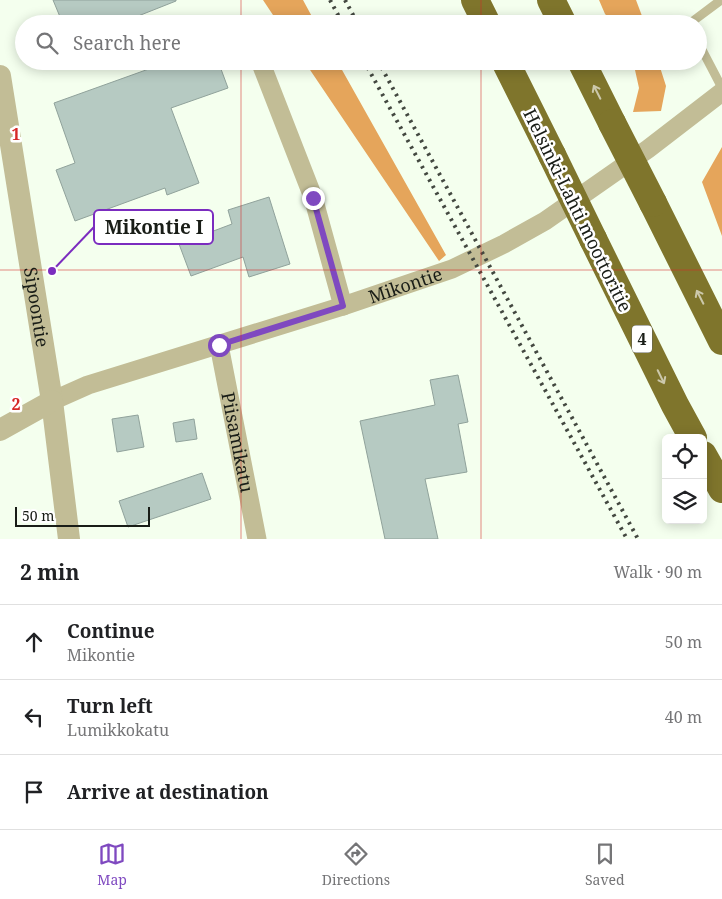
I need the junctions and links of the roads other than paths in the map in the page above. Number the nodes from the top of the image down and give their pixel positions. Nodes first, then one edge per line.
1 (475, 0) edge
2 (550, 0) edge
3 (721, 0) edge
4 (482, 15) edge
5 (558, 15) edge
6 (701, 15) edge
7 (707, 59) edge
8 (263, 70) edge
9 (510, 70) edge
10 (586, 70) edge
11 (0, 76) edge
12 (722, 88) edge
13 (722, 92) edge
14 (343, 306) junction
15 (722, 341) edge
16 (219, 345) junction
17 (52, 401) junction
18 (0, 430) edge
19 (691, 434) edge
20 (707, 462) edge
21 (722, 489) edge
22 (69, 539) edge
23 (257, 539) edge

1 - 4 highway
2 - 5 highway
3 - 6 lane
7 - 12 lane
8 - 14 street
9 -> 19 highway, Helsinki-Lahti moottoritie / 4, bridge
15 -> 10 highway, bridge
11 - 17 street, Sipoontie
13 - 14 street, Mikontie
14 - 16 street, Mikontie
16 - 17 street, Mikontie
16 - 23 street, Piisamikatu
17 - 18 street
17 - 22 street, Sipoontie
20 - 21 highway

